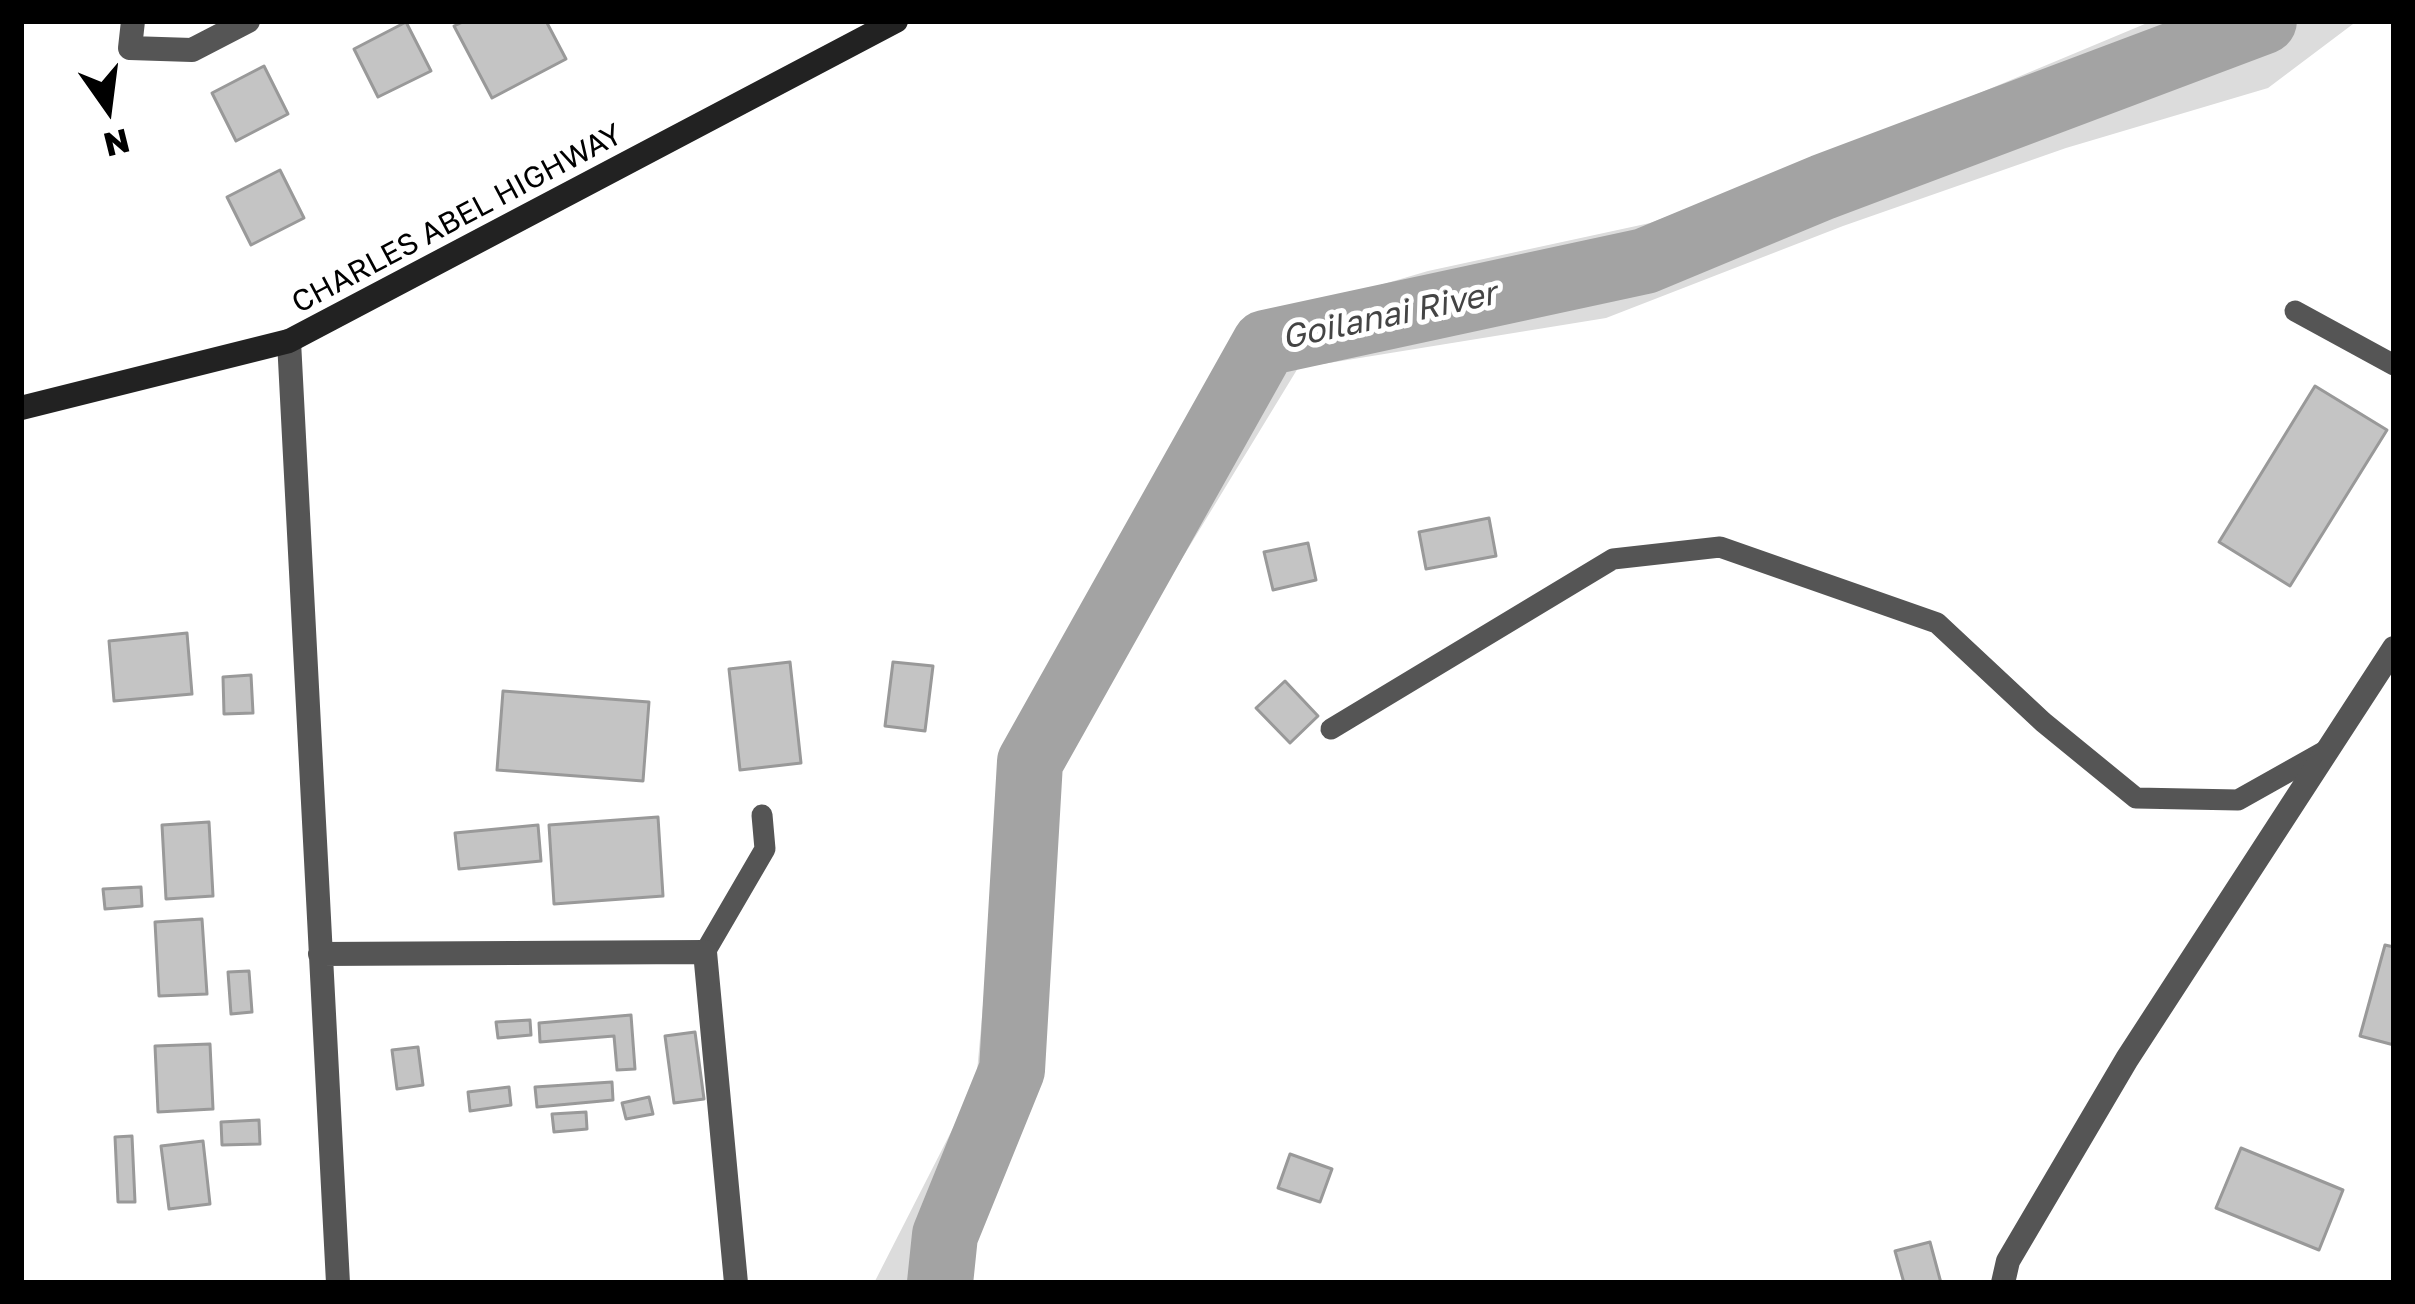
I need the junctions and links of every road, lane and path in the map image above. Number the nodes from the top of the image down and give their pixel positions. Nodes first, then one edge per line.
1 (133, 21) edge
2 (248, 21) edge
3 (896, 21) edge
4 (2295, 311) dead end
5 (290, 341) junction
6 (2394, 365) edge
7 (21, 408) edge
8 (2394, 648) edge
9 (1330, 729) dead end
10 (2328, 750) junction
11 (762, 815) dead end
12 (705, 952) junction
13 (320, 954) junction
14 (338, 1283) edge
15 (736, 1283) edge
16 (2003, 1283) edge

1 - 2 street
3 - 5 main road, CHARLES ABEL HIGHWAY
4 - 6 lane
5 - 7 main road, CHARLES ABEL HIGHWAY
5 - 13 street
8 - 10 street
9 - 10 lane
10 - 16 street
11 - 12 lane
12 - 13 street
12 - 15 street
13 - 14 street

